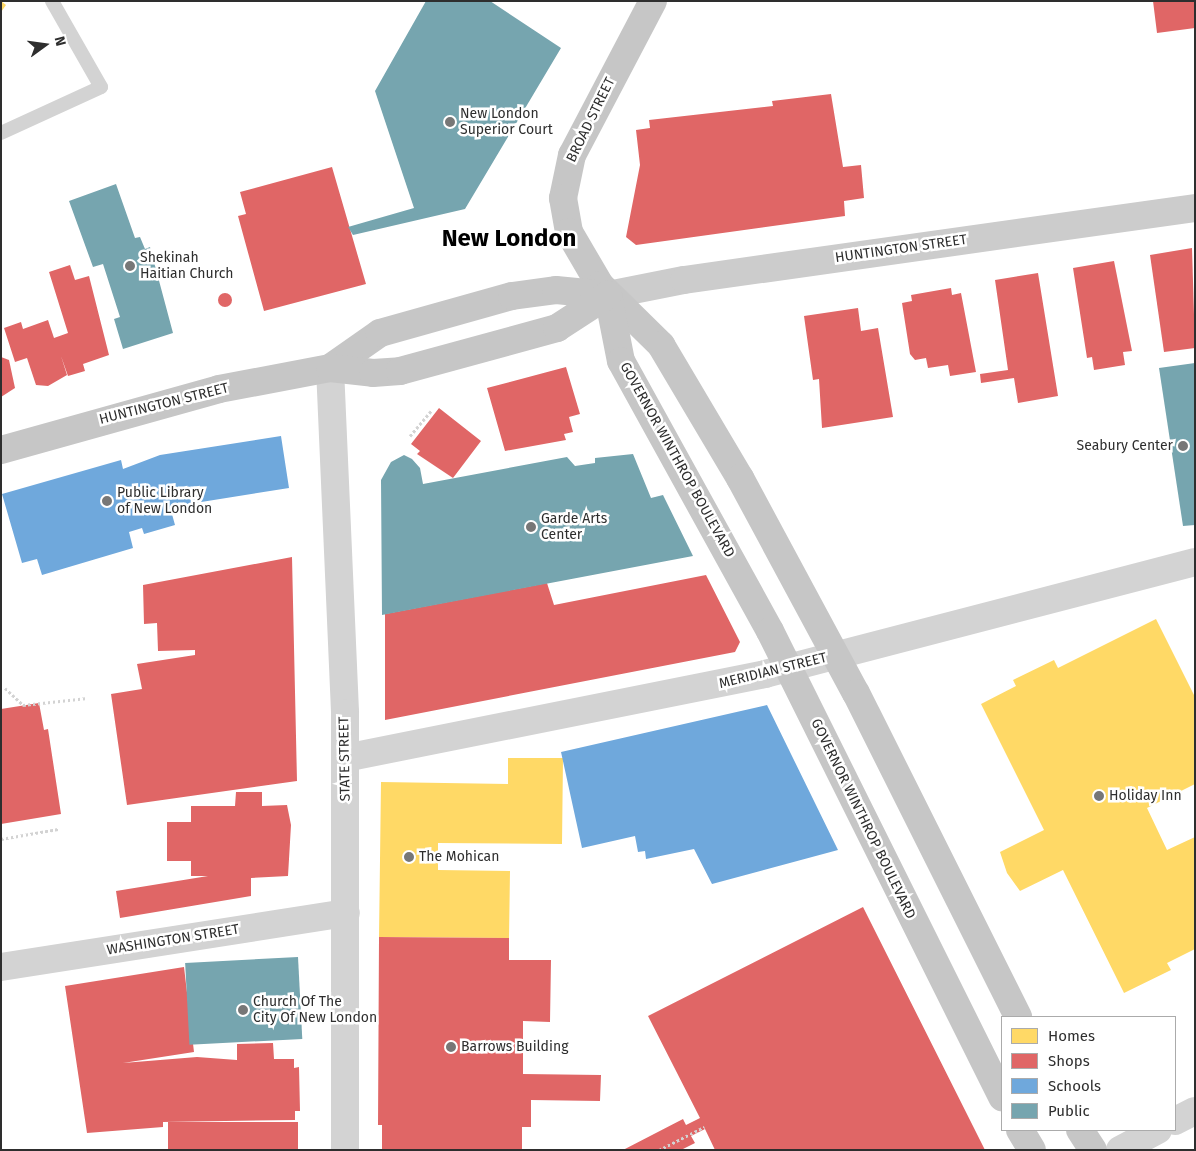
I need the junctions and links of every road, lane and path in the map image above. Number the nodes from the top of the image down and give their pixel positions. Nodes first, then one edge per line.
1 (52, 1) edge
2 (648, 3) edge
3 (1, 133) edge
4 (1195, 208) edge
5 (608, 295) junction
6 (330, 368) junction
7 (432, 410) dead end
8 (410, 436) dead end
9 (1, 450) edge
10 (1195, 562) edge
11 (836, 656) junction
12 (788, 668) junction
13 (5, 688) dead end
14 (88, 698) dead end
15 (345, 758) junction
16 (58, 830) dead end
17 (1, 838) edge
18 (346, 914) junction
19 (1, 967) edge
20 (1017, 1016) edge
21 (1001, 1095) edge
22 (1195, 1111) edge
23 (1176, 1120) edge
24 (704, 1127) dead end
25 (1021, 1131) edge
26 (1081, 1131) edge
27 (1156, 1131) edge
28 (345, 1150) edge
29 (659, 1150) edge
30 (1032, 1150) edge
31 (1093, 1150) edge
32 (1120, 1150) edge

1 - 3 lane
2 - 5 main road, BROAD STREET
4 - 5 main road, HUNTINGTON STREET
5 - 6 main road, HUNTINGTON STREET
5 - 6 main road, HUNTINGTON STREET
5 - 11 main road
5 - 12 main road, GOVERNOR WINTHROP BOULEVARD
6 - 9 main road, HUNTINGTON STREET
6 - 15 street, STATE STREET
7 - 8 path
10 - 11 street, MERIDIAN STREET
11 - 12 street, MERIDIAN STREET
11 - 20 main road
12 - 15 street, MERIDIAN STREET
12 - 21 main road, GOVERNOR WINTHROP BOULEVARD
13 - 14 path
15 - 18 street, STATE STREET
16 - 17 path
18 - 19 street, WASHINGTON STREET
18 - 28 street, STATE STREET
22 - 23 street
24 - 29 path
25 - 30 main road
26 - 31 main road
27 - 32 street

